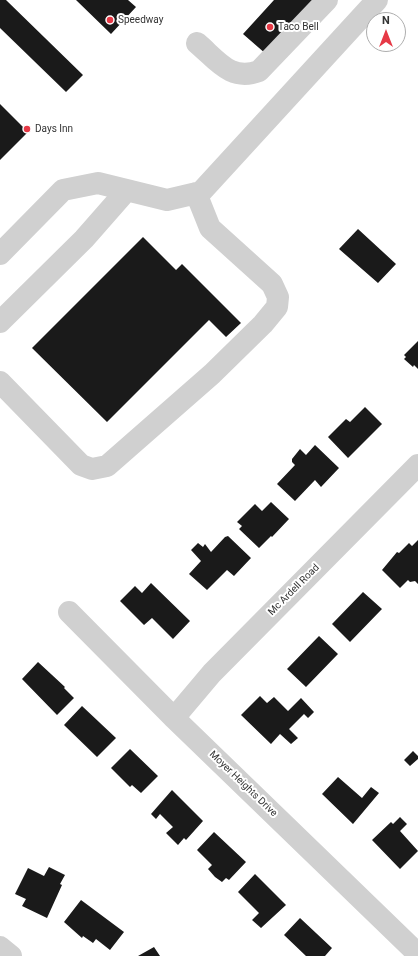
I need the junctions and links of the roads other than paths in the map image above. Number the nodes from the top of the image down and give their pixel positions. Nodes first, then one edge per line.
1 (327, 0) edge
2 (377, 0) edge
3 (197, 43) dead end
4 (127, 190) junction
5 (196, 193) junction
6 (0, 254) edge
7 (0, 322) edge
8 (0, 382) edge
9 (418, 465) edge
10 (69, 612) dead end
11 (174, 718) junction
12 (0, 947) edge
13 (418, 954) edge
14 (11, 956) edge

1 - 3 street
2 - 5 street
4 - 5 street
4 - 6 street
4 - 7 street
5 - 8 street
9 - 11 street, Mc Ardell Road
10 - 11 street, Moyer Heights Drive
11 - 13 street, Moyer Heights Drive
12 - 14 street

